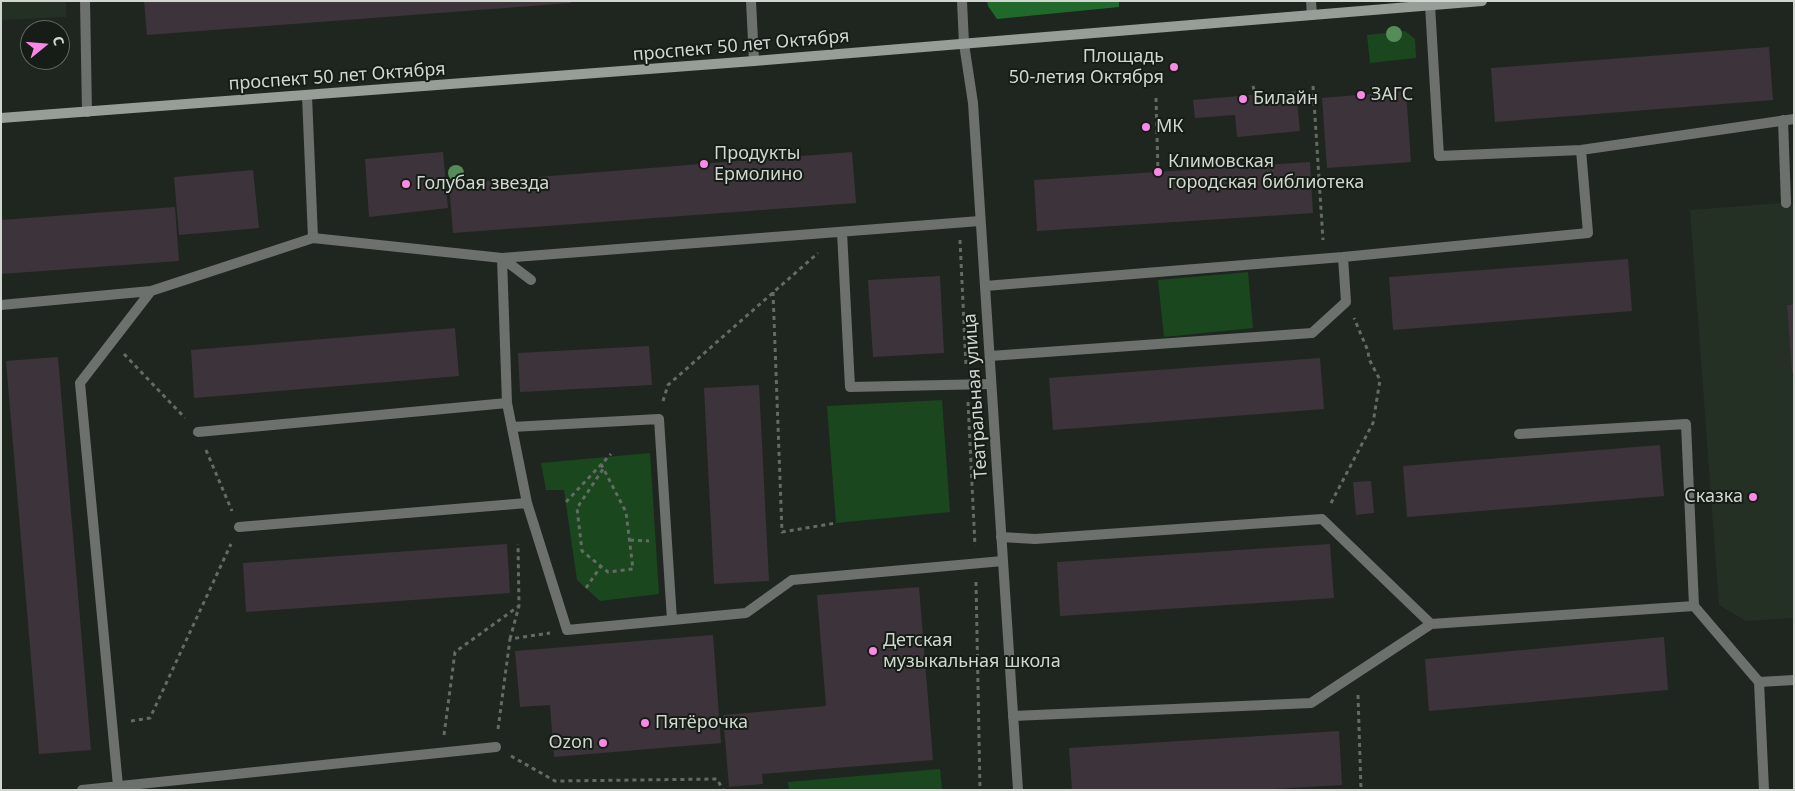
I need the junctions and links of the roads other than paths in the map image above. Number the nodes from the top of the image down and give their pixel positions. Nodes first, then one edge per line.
1 (85, 1) edge
2 (751, 1) edge
3 (962, 1) edge
4 (1311, 1) edge
5 (1482, 1) edge
6 (1425, 4) edge
7 (1312, 15) junction
8 (964, 44) junction
9 (754, 61) junction
10 (307, 96) junction
11 (87, 112) junction
12 (1, 118) edge
13 (1794, 119) edge
14 (1783, 120) junction
15 (1581, 150) junction
16 (1786, 203) dead end
17 (980, 221) junction
18 (842, 232) junction
19 (313, 238) junction
20 (1343, 257) junction
21 (502, 258) junction
22 (531, 280) dead end
23 (985, 286) junction
24 (151, 291) junction
25 (1, 304) edge
26 (990, 356) junction
27 (991, 384) junction
28 (507, 403) junction
29 (512, 427) junction
30 (198, 432) road end
31 (1520, 434) dead end
32 (527, 503) junction
33 (239, 527) road end
34 (1001, 537) junction
35 (1003, 561) junction
36 (1694, 606) junction
37 (672, 620) junction
38 (1431, 624) junction
39 (1794, 680) edge
40 (1759, 682) junction
41 (1013, 716) junction
42 (496, 748) road end
43 (118, 786) junction
44 (82, 790) edge
45 (1018, 790) edge
46 (1764, 790) edge

1 - 11 street
2 - 9 street
3 - 8 street, Театральная улица
4 - 7 street
5 - 6 main road, проспект 50 лет Октября
6 - 7 main road, проспект 50 лет Октября
6 - 15 street
7 - 8 main road, проспект 50 лет Октября
8 - 9 main road, проспект 50 лет Октября
8 - 17 street, Театральная улица
9 - 10 main road, проспект 50 лет Октября
10 - 11 main road, проспект 50 лет Октября
10 - 19 street
11 - 12 main road, проспект 50 лет Октября
13 - 14 street
14 - 15 street
14 - 16 street
15 - 20 street
17 - 18 street
17 - 23 street, Театральная улица
18 - 21 street
18 - 27 street
19 - 21 street
19 - 24 street
20 - 23 street
20 - 26 street
21 - 22 street
21 - 28 street
23 - 26 street, Театральная улица
24 - 25 street
24 - 43 street
26 - 27 street, Театральная улица
27 - 34 street, Театральная улица
28 - 29 street
28 - 30 street
29 - 32 street
29 - 37 street
31 - 36 street
32 - 33 street
32 - 37 street
34 - 35 street, Театральная улица
34 - 38 street
35 - 37 street
35 - 41 street, Театральная улица
36 - 38 street
36 - 40 street
38 - 41 street
39 - 40 street
40 - 46 street
41 - 45 street, Театральная улица
42 - 43 street
43 - 44 street

